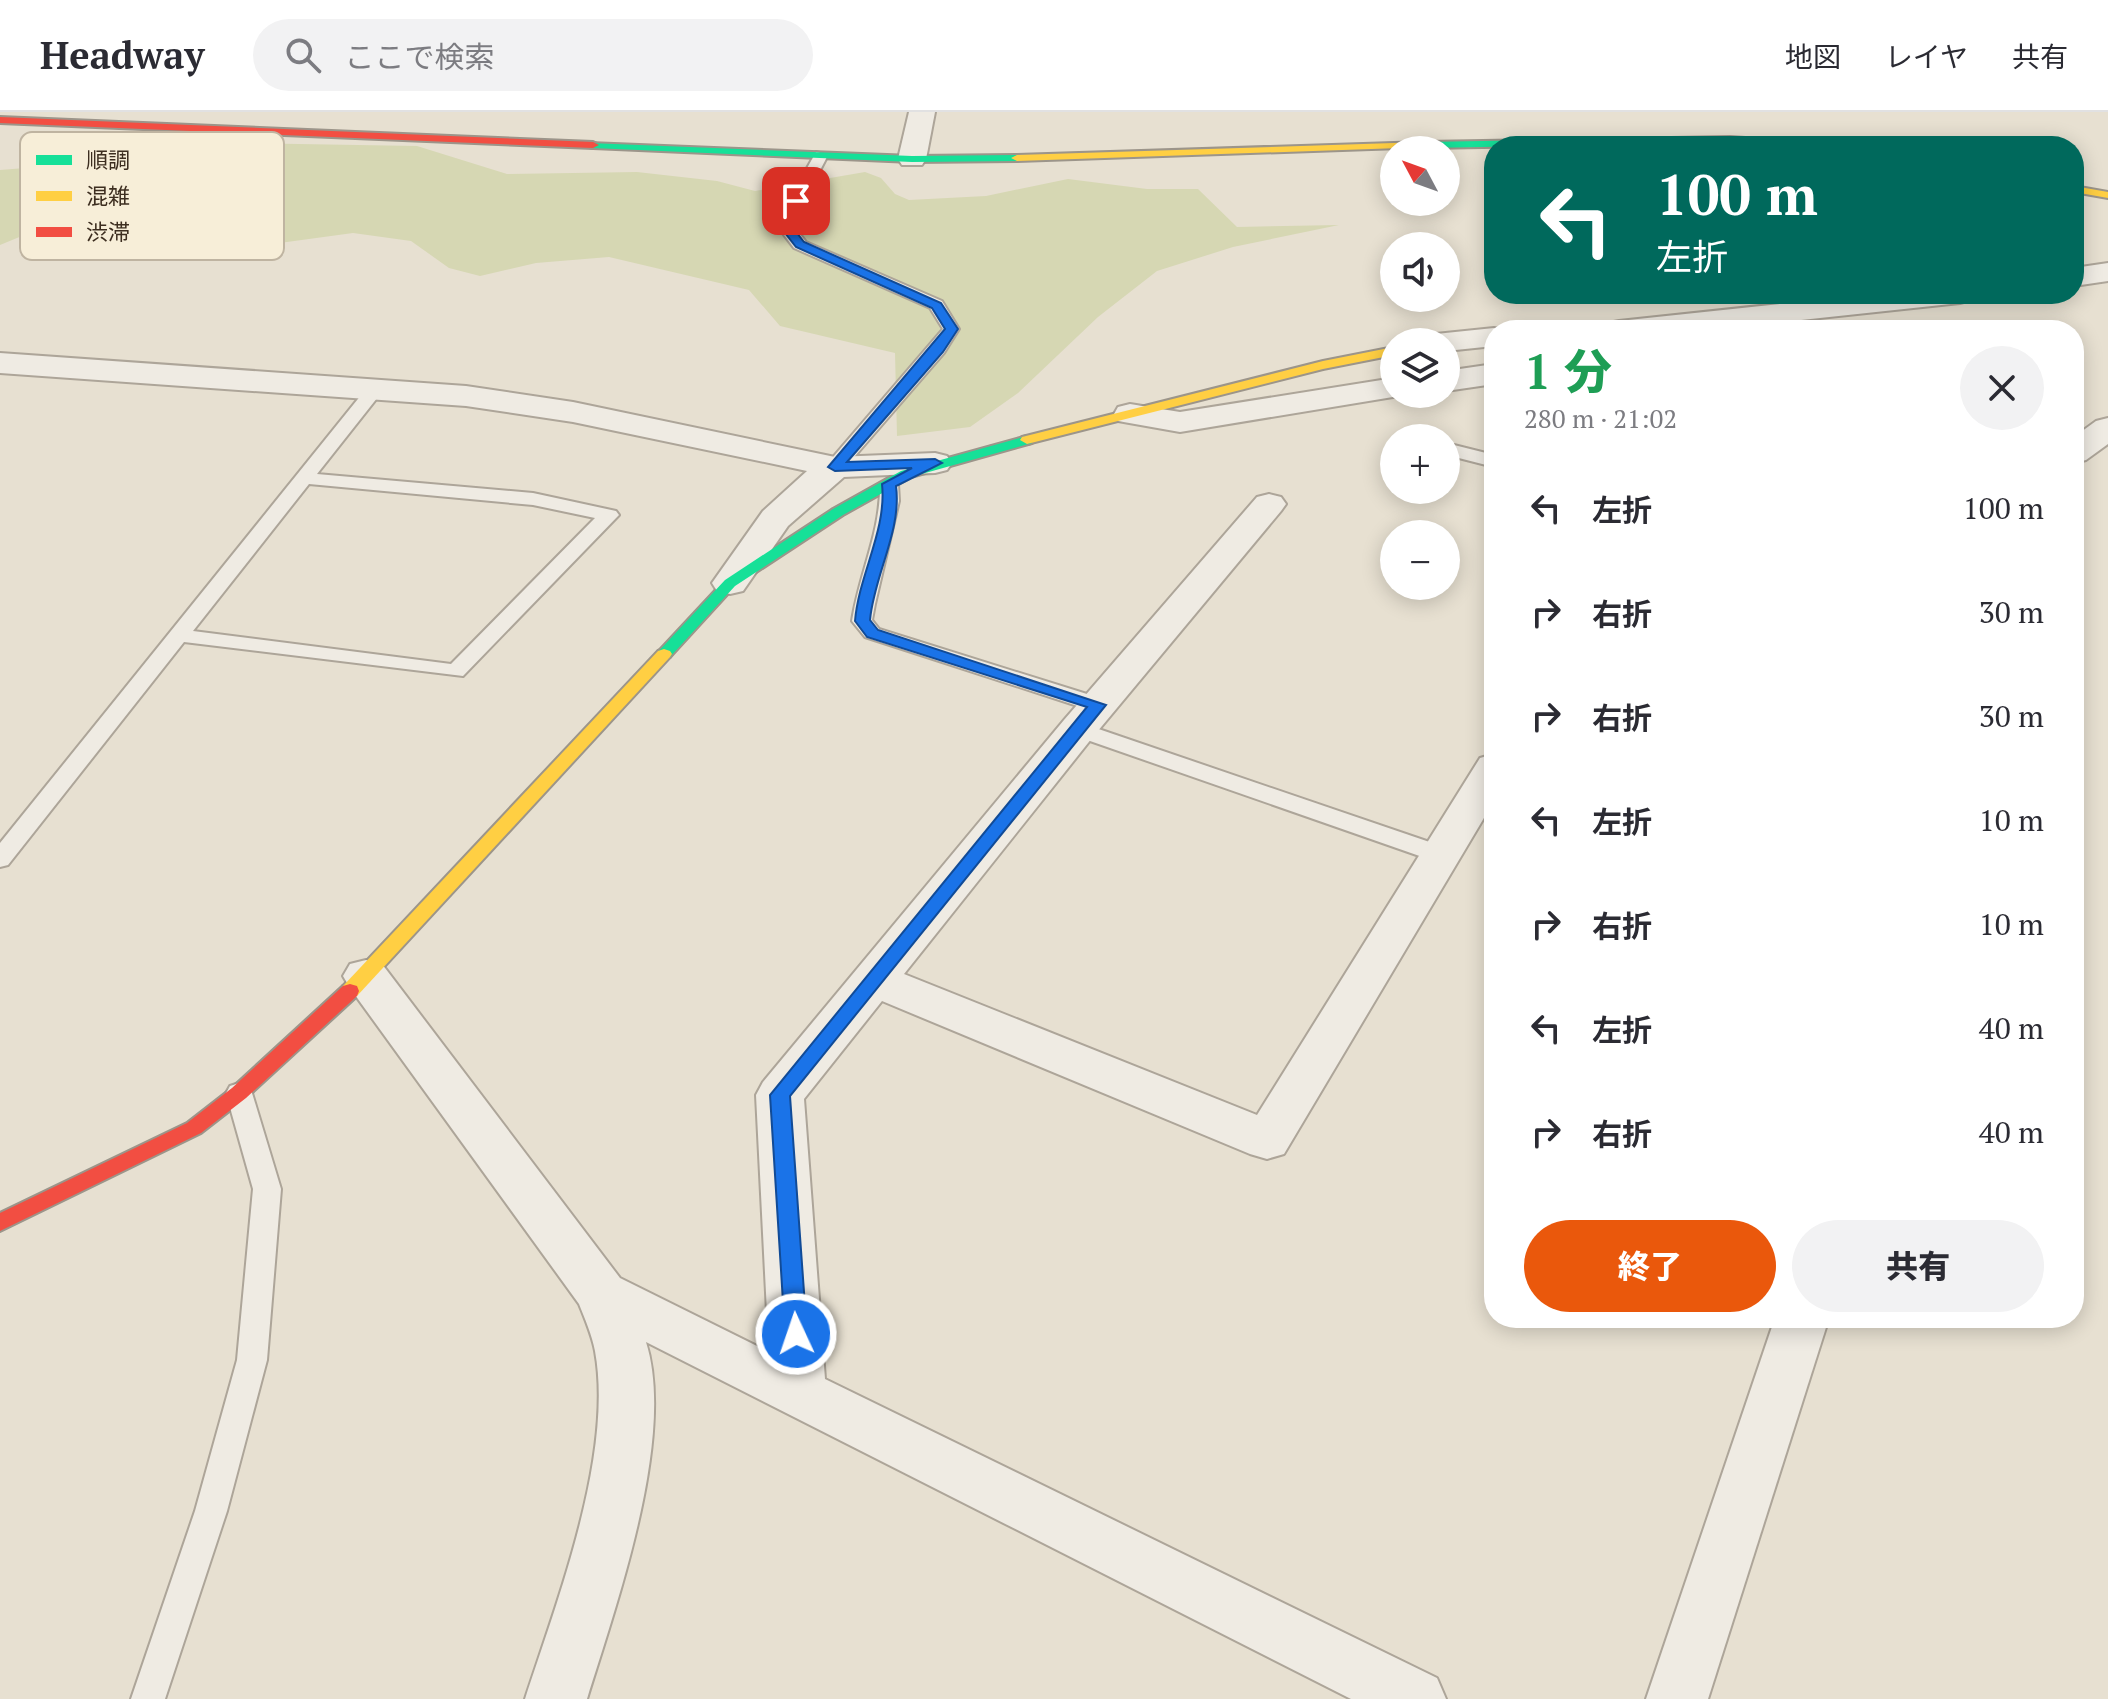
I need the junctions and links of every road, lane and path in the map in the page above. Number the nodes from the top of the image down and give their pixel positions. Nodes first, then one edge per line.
1 (922, 112) edge
2 (0, 120) edge
3 (281, 132) edge
4 (284, 132) edge
5 (1484, 143) edge
6 (821, 155) junction
7 (912, 159) junction
8 (2084, 191) edge
9 (2108, 195) edge
10 (2108, 272) edge
11 (2084, 276) edge
12 (1872, 304) edge
13 (1731, 320) edge
14 (1484, 338) edge
15 (1460, 340) edge
16 (1380, 354) edge
17 (0, 363) edge
18 (1484, 375) edge
19 (1460, 379) edge
20 (376, 388) junction
21 (1380, 390) edge
22 (1130, 414) junction
23 (2108, 428) edge
24 (2084, 446) edge
25 (1460, 452) edge
26 (1484, 458) edge
27 (935, 463) junction
28 (835, 467) junction
29 (302, 478) junction
30 (889, 484) junction
31 (1269, 504) dead end
32 (730, 583) junction
33 (177, 635) junction
34 (1088, 717) junction
35 (1484, 783) edge
36 (1439, 854) junction
37 (0, 859) edge
38 (366, 976) junction
39 (872, 979) junction
40 (239, 1093) junction
41 (0, 1223) edge
42 (601, 1294) junction
43 (1799, 1328) edge
44 (799, 1392) junction
45 (148, 1699) edge
46 (556, 1699) edge
47 (1415, 1699) edge
48 (1677, 1699) edge

1 - 7 street
2 - 3 street
4 - 6 street
5 - 7 street
6 - 7 street
6 - 28 lane
8 - 9 street
10 - 11 street
12 - 13 street
14 - 15 street
16 - 22 street
17 - 20 street
18 - 19 street
20 - 28 street
20 - 29 lane
21 - 22 street
22 - 27 street
23 - 24 street
25 - 26 lane
27 - 28 street
27 - 30 street
28 - 32 street
29 - 33 lane
29 - 33 lane
30 - 32 street
30 - 34 lane
31 - 34 street
32 - 38 street
33 - 37 lane
34 - 36 lane
34 - 39 street
35 - 36 street
36 - 39 street
38 - 40 street
38 - 42 street
39 - 44 street
40 - 41 street
40 - 45 lane
42 - 44 street
42 - 46 street
43 - 48 street
44 - 47 street

